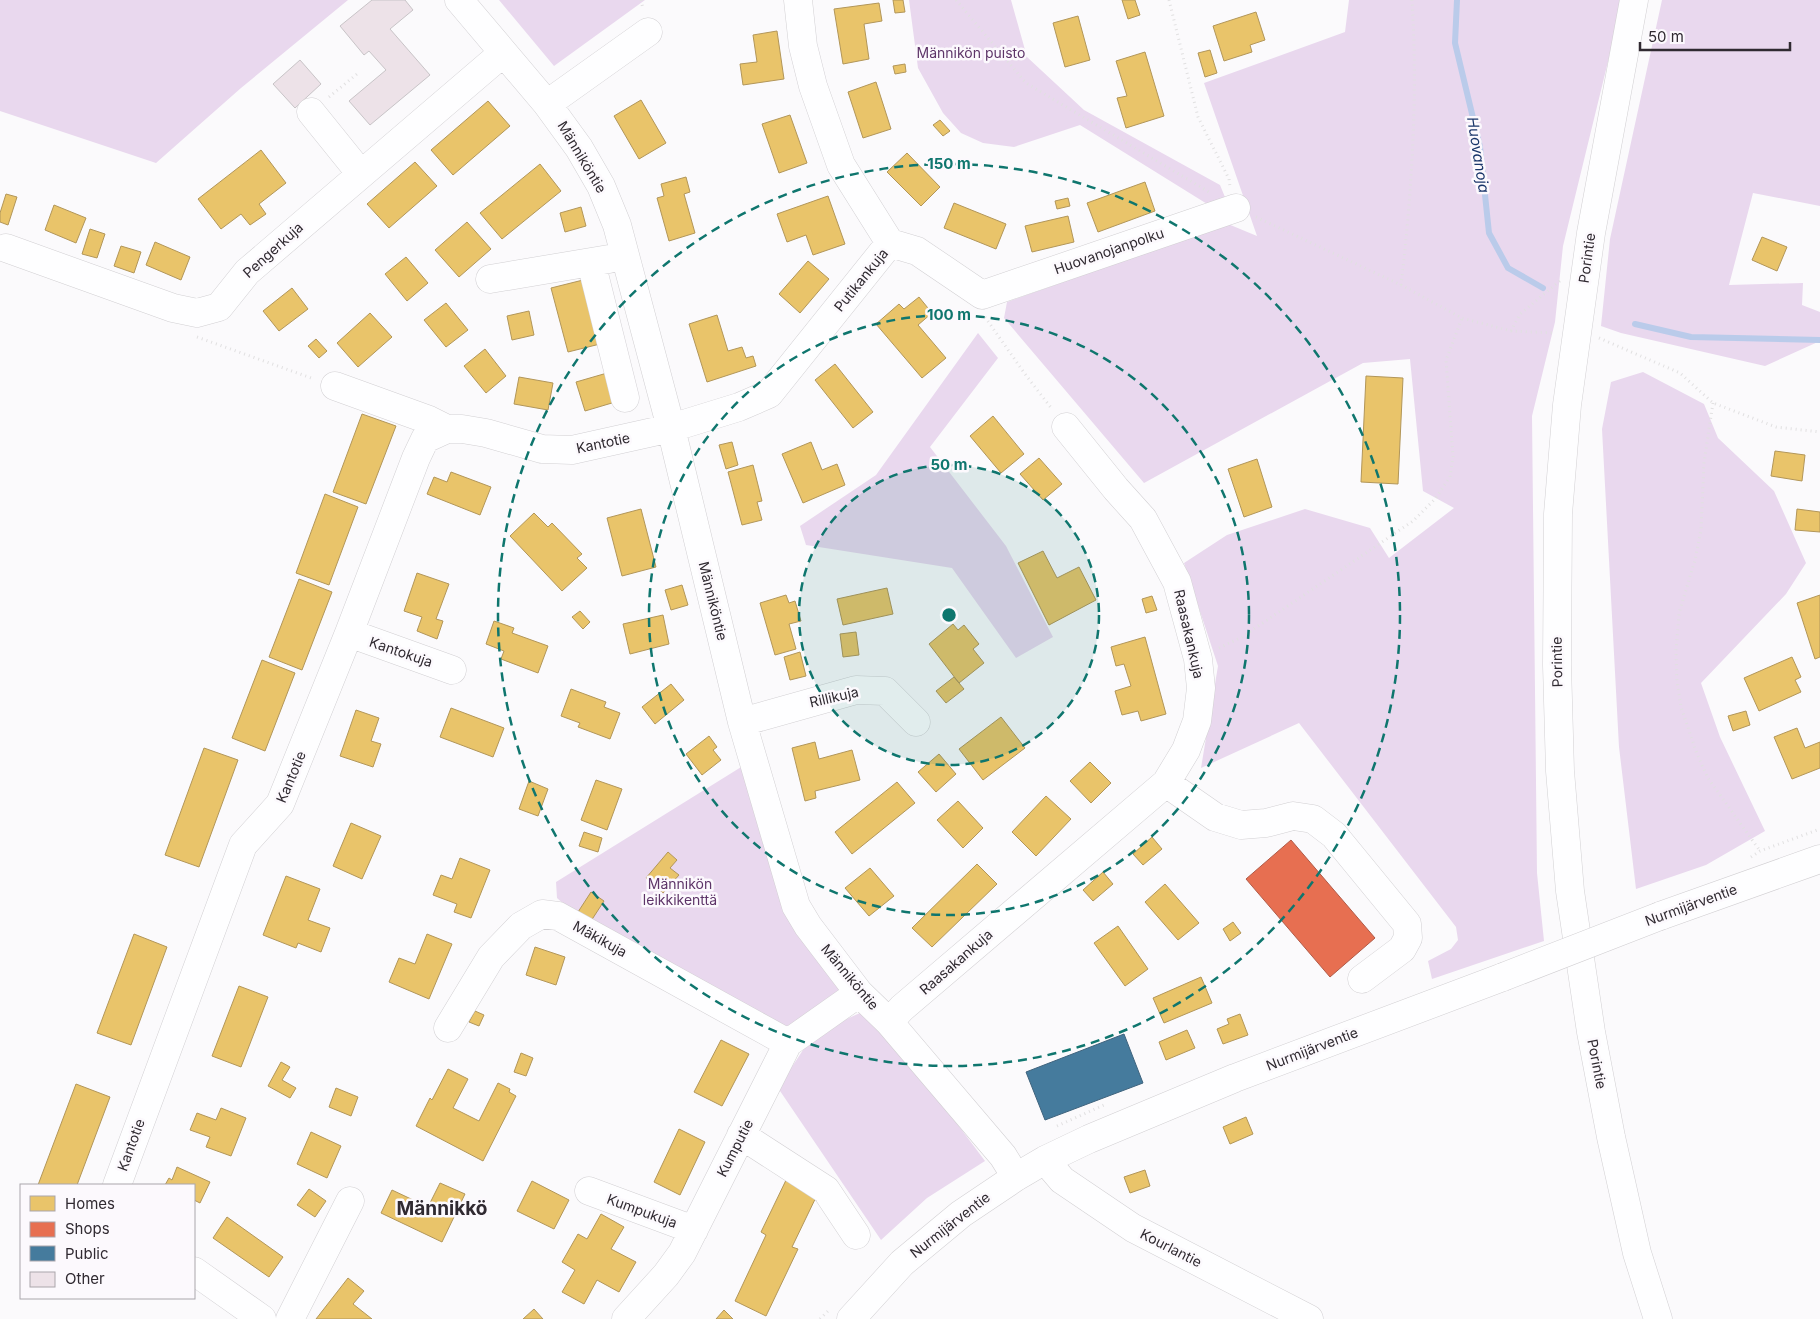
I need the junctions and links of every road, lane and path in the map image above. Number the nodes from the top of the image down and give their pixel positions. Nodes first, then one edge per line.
1 (459, 0) edge
2 (798, 0) edge
3 (1169, 0) edge
4 (1412, 0) edge
5 (1634, 0) edge
6 (648, 32) dead end
7 (503, 53) junction
8 (357, 74) dead end
9 (548, 104) junction
10 (311, 112) joint
11 (361, 174) junction
12 (1236, 208) joint
13 (890, 243) junction
14 (6, 248) dead end
15 (626, 256) junction
16 (591, 262) junction
17 (490, 279) dead end
18 (1559, 281) dead end
19 (1401, 285) dead end
20 (982, 294) junction
21 (1462, 318) dead end
22 (1511, 331) dead end
23 (188, 334) dead end
24 (1597, 338) dead end
25 (334, 386) joint
26 (625, 398) dead end
27 (1713, 403) junction
28 (1066, 427) joint
29 (447, 428) junction
30 (671, 428) junction
31 (1820, 432) edge
32 (349, 634) junction
33 (1198, 658) junction
34 (452, 670) dead end
35 (742, 722) junction
36 (916, 722) dead end
37 (1166, 783) junction
38 (1760, 851) dead end
39 (1820, 859) edge
40 (1362, 979) dead end
41 (859, 993) junction
42 (889, 1022) junction
43 (448, 1028) dead end
44 (788, 1042) junction
45 (741, 1135) junction
46 (1045, 1160) junction
47 (1016, 1176) junction
48 (117, 1184) edge
49 (589, 1191) dead end
50 (350, 1201) dead end
51 (694, 1230) junction
52 (856, 1235) dead end
53 (195, 1272) edge
54 (262, 1319) edge
55 (290, 1319) edge
56 (626, 1319) edge
57 (851, 1319) edge
58 (1309, 1319) edge
59 (1658, 1319) edge

1 - 7 main road, Männiköntie
2 - 13 main road, Putikankuja
3 - 12 path
4 - 19 path
5 - 59 main road, Porintie
6 - 9 main road
7 - 9 main road, Männiköntie
7 - 11 main road, Pengerkuja
8 - 10 path
9 - 15 main road, Männiköntie
10 - 11 main road
11 - 14 main road, Pengerkuja
12 - 20 main road, Huovanojanpolku
13 - 20 main road
13 - 30 main road, Putikankuja
15 - 16 main road
15 - 30 main road, Männiköntie
16 - 17 main road
16 - 26 main road
18 - 22 path
20 - 28 path
21 - 33 path
23 - 25 path
24 - 27 path
25 - 29 main road, Kantotie
27 - 31 path
27 - 38 path
28 - 33 main road, Raasakankuja
29 - 30 main road, Kantotie
29 - 32 main road, Kantotie
30 - 35 main road, Männiköntie
32 - 34 main road, Kantokuja
32 - 48 main road, Kantotie
33 - 37 main road, Raasakankuja
35 - 36 main road, Rillikuja
35 - 41 main road, Männiköntie
37 - 40 main road
37 - 42 main road, Raasakankuja
39 - 46 main road, Nurmijärventie, bridge
41 - 42 main road, Männiköntie
41 - 44 main road, Kumputie
42 - 47 main road, Männiköntie
43 - 44 main road, Mäkikuja
44 - 45 main road, Kumputie
45 - 51 main road, Kumputie
45 - 52 main road
46 - 47 main road, Nurmijärventie
46 - 58 main road, Kourlantie
47 - 57 main road, Nurmijärventie
49 - 51 main road, Kumpukuja
50 - 55 main road
51 - 56 main road, Kumputie
53 - 54 main road

